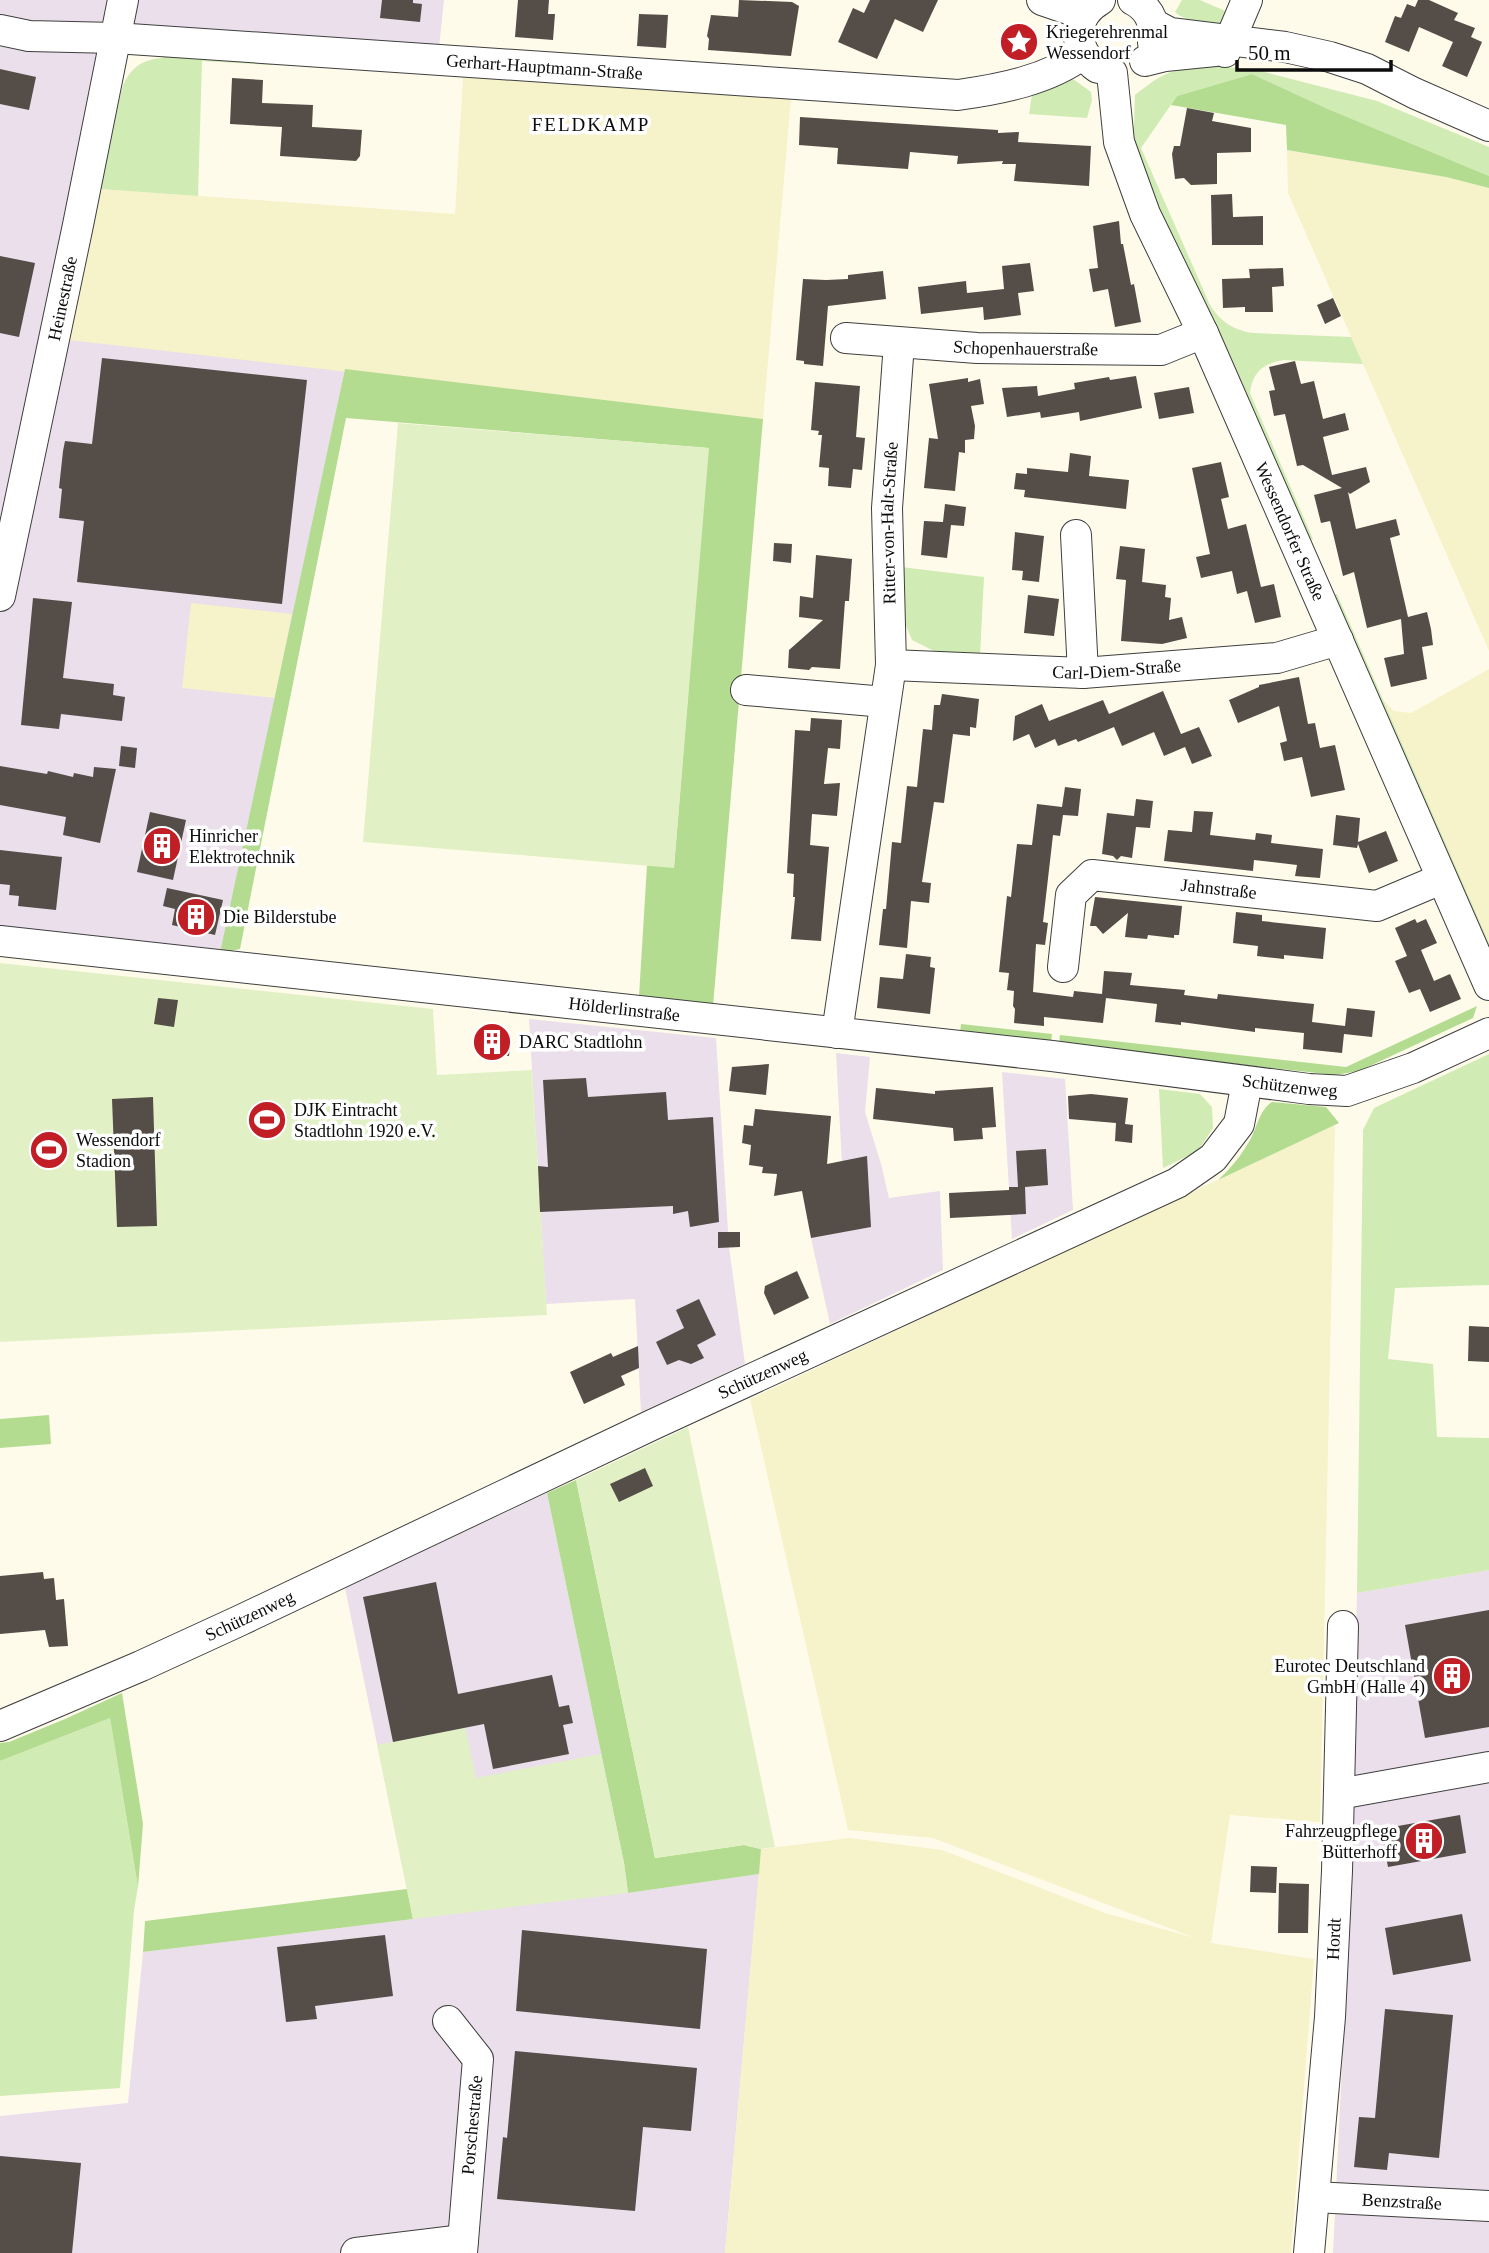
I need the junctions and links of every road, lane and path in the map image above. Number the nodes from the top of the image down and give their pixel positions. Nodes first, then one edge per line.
1 (123, 0) edge
2 (1042, 0) edge
3 (1133, 0) edge
4 (1247, 0) edge
5 (1091, 7) edge
6 (1153, 24) junction
7 (0, 30) edge
8 (115, 38) junction
9 (1227, 47) junction
10 (1083, 54) junction
11 (1145, 61) junction
12 (1112, 73) junction
13 (1489, 125) edge
14 (1203, 333) junction
15 (846, 338) dead end
16 (899, 343) junction
17 (1076, 535) dead end
18 (1, 583) edge
19 (1338, 640) junction
20 (891, 665) junction
21 (1083, 673) junction
22 (746, 690) dead end
23 (885, 702) junction
24 (1441, 879) junction
25 (0, 941) edge
26 (1063, 967) dead end
27 (1489, 985) edge
28 (837, 1033) junction
29 (1489, 1033) edge
30 (1248, 1083) junction
31 (1343, 1626) dead end
32 (0, 1726) edge
33 (1489, 1768) edge
34 (1339, 1794) junction
35 (448, 2021) dead end
36 (1314, 2197) junction
37 (1489, 2206) edge
38 (463, 2247) edge
39 (356, 2253) edge
40 (1310, 2253) edge

1 - 8 street, Heinestraße
2 - 5 street
3 - 6 street
4 - 9 street
5 - 10 street
6 - 9 street
6 - 11 street
7 - 8 street, Gerhart-Hauptmann-Straße
8 - 10 street, Gerhart-Hauptmann-Straße
8 - 18 street, Heinestraße
9 - 11 street
9 - 13 street
10 - 12 street
11 - 12 street
12 - 14 street, Wessendorfer Straße
14 - 16 street, Schopenhauerstraße
14 - 19 street, Wessendorfer Straße
15 - 16 street, Schopenhauerstraße
16 - 20 street, Ritter-von-Halt-Straße
17 - 21 street
19 - 21 street, Carl-Diem-Straße
19 - 24 street, Wessendorfer Straße
20 - 21 street, Carl-Diem-Straße
20 - 23 street, Ritter-von-Halt-Straße
22 - 23 street
23 - 28 street, Ritter-von-Halt-Straße
24 - 26 street, Jahnstraße
24 - 27 street, Wessendorfer Straße
25 - 28 street, Hölderlinstraße
28 - 30 street, Hölderlinstraße
29 - 30 street, Schützenweg
30 - 32 street, Schützenweg
31 - 34 street, Hordt
33 - 34 street
34 - 36 street, Hordt
35 - 38 street, Porschestraße
36 - 37 street, Benzstraße
36 - 40 street, Hordt
38 - 39 street, Porschestraße

